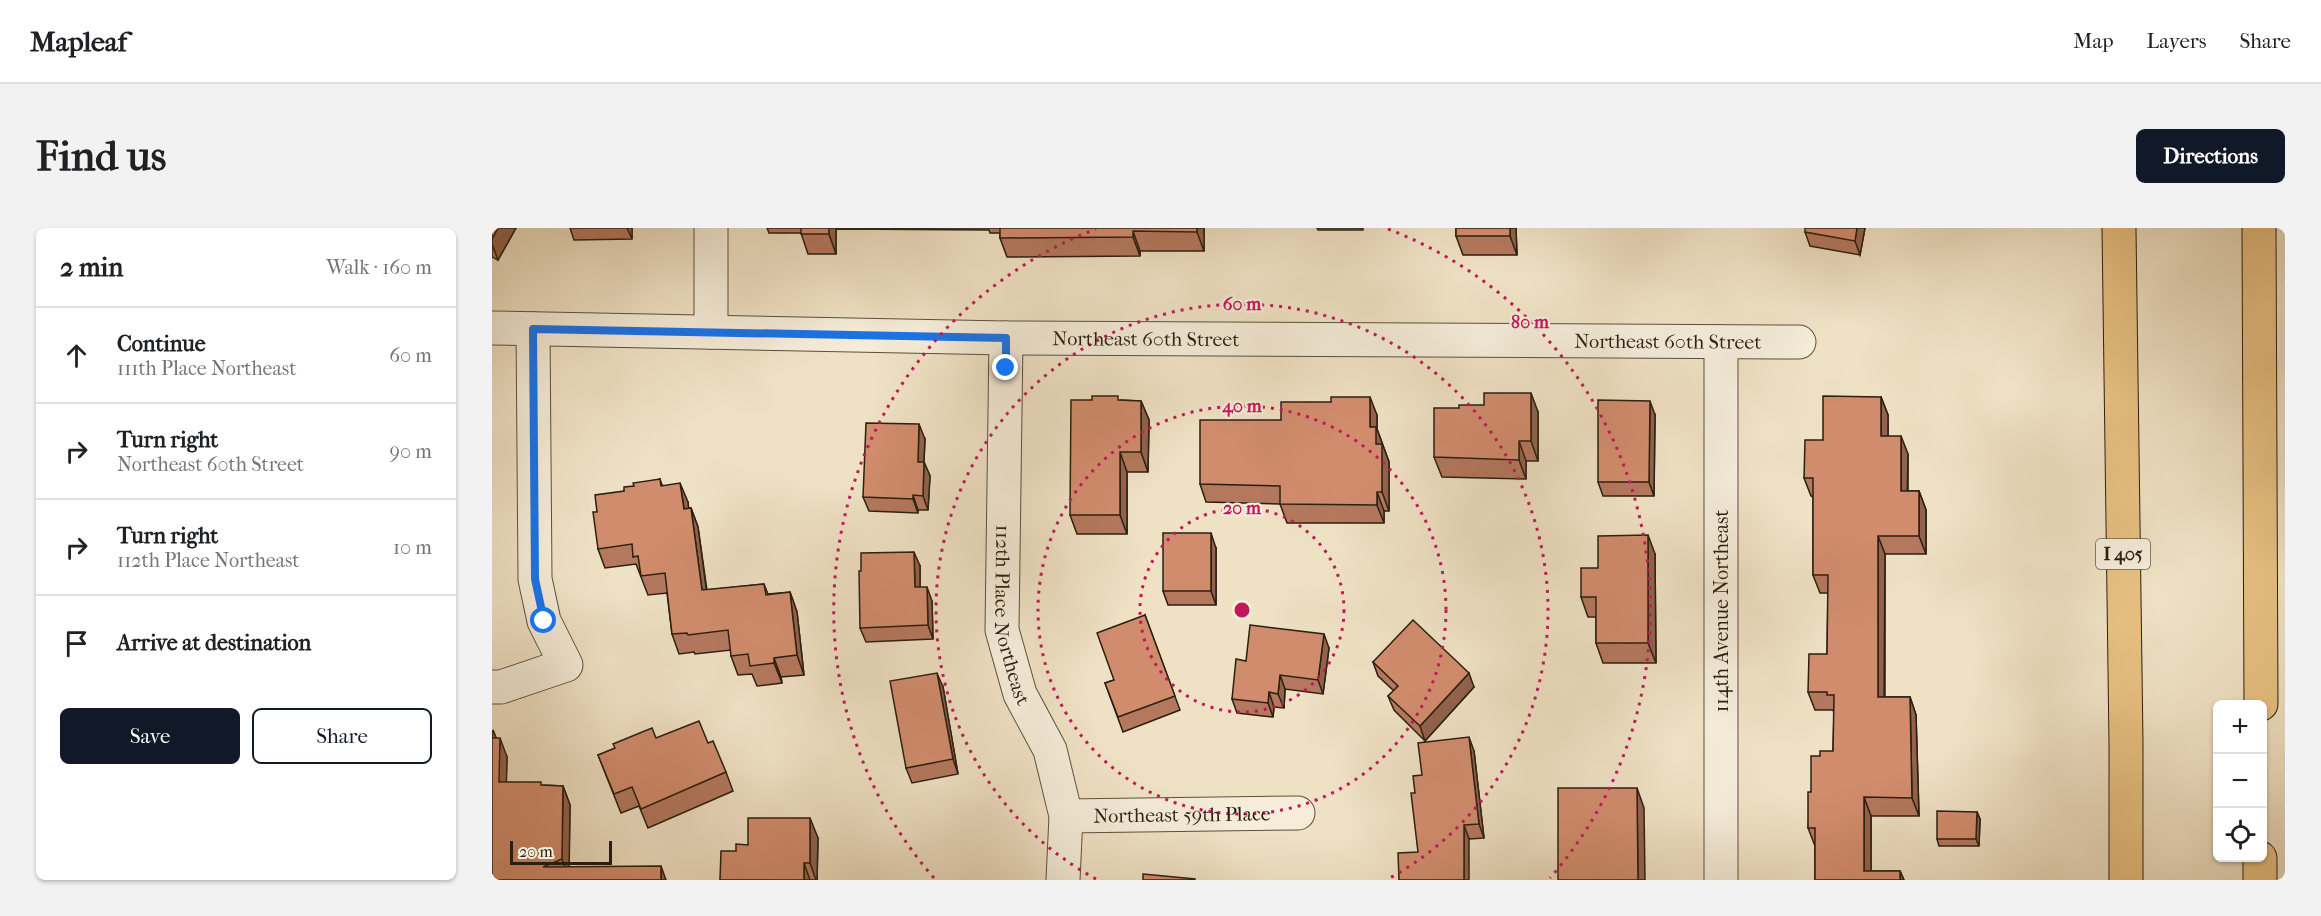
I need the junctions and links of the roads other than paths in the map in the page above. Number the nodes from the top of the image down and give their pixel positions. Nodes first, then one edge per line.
1 (711, 228) edge
2 (2119, 228) edge
3 (2259, 228) edge
4 (492, 328) edge
5 (533, 329) junction
6 (711, 332) junction
7 (1006, 338) junction
8 (1721, 342) junction
9 (1798, 342) dead end
10 (492, 687) edge
11 (2261, 700) edge
12 (1298, 813) dead end
13 (1066, 816) junction
14 (2260, 862) edge
15 (1063, 880) edge
16 (1721, 880) edge
17 (2126, 880) edge
18 (2260, 880) edge

1 - 6 street
2 - 17 highway, I 405
3 - 11 highway
4 - 5 street, Northeast 60th Street
5 - 6 street, Northeast 60th Street
5 - 10 street
6 - 7 street, Northeast 60th Street
7 - 8 street, Northeast 60th Street
7 - 13 street, 112th Place Northeast
8 - 9 street, Northeast 60th Street
8 - 16 street, 114th Avenue Northeast
12 - 13 street, Northeast 59th Place
13 - 15 street, 112th Place Northeast
14 - 18 highway

